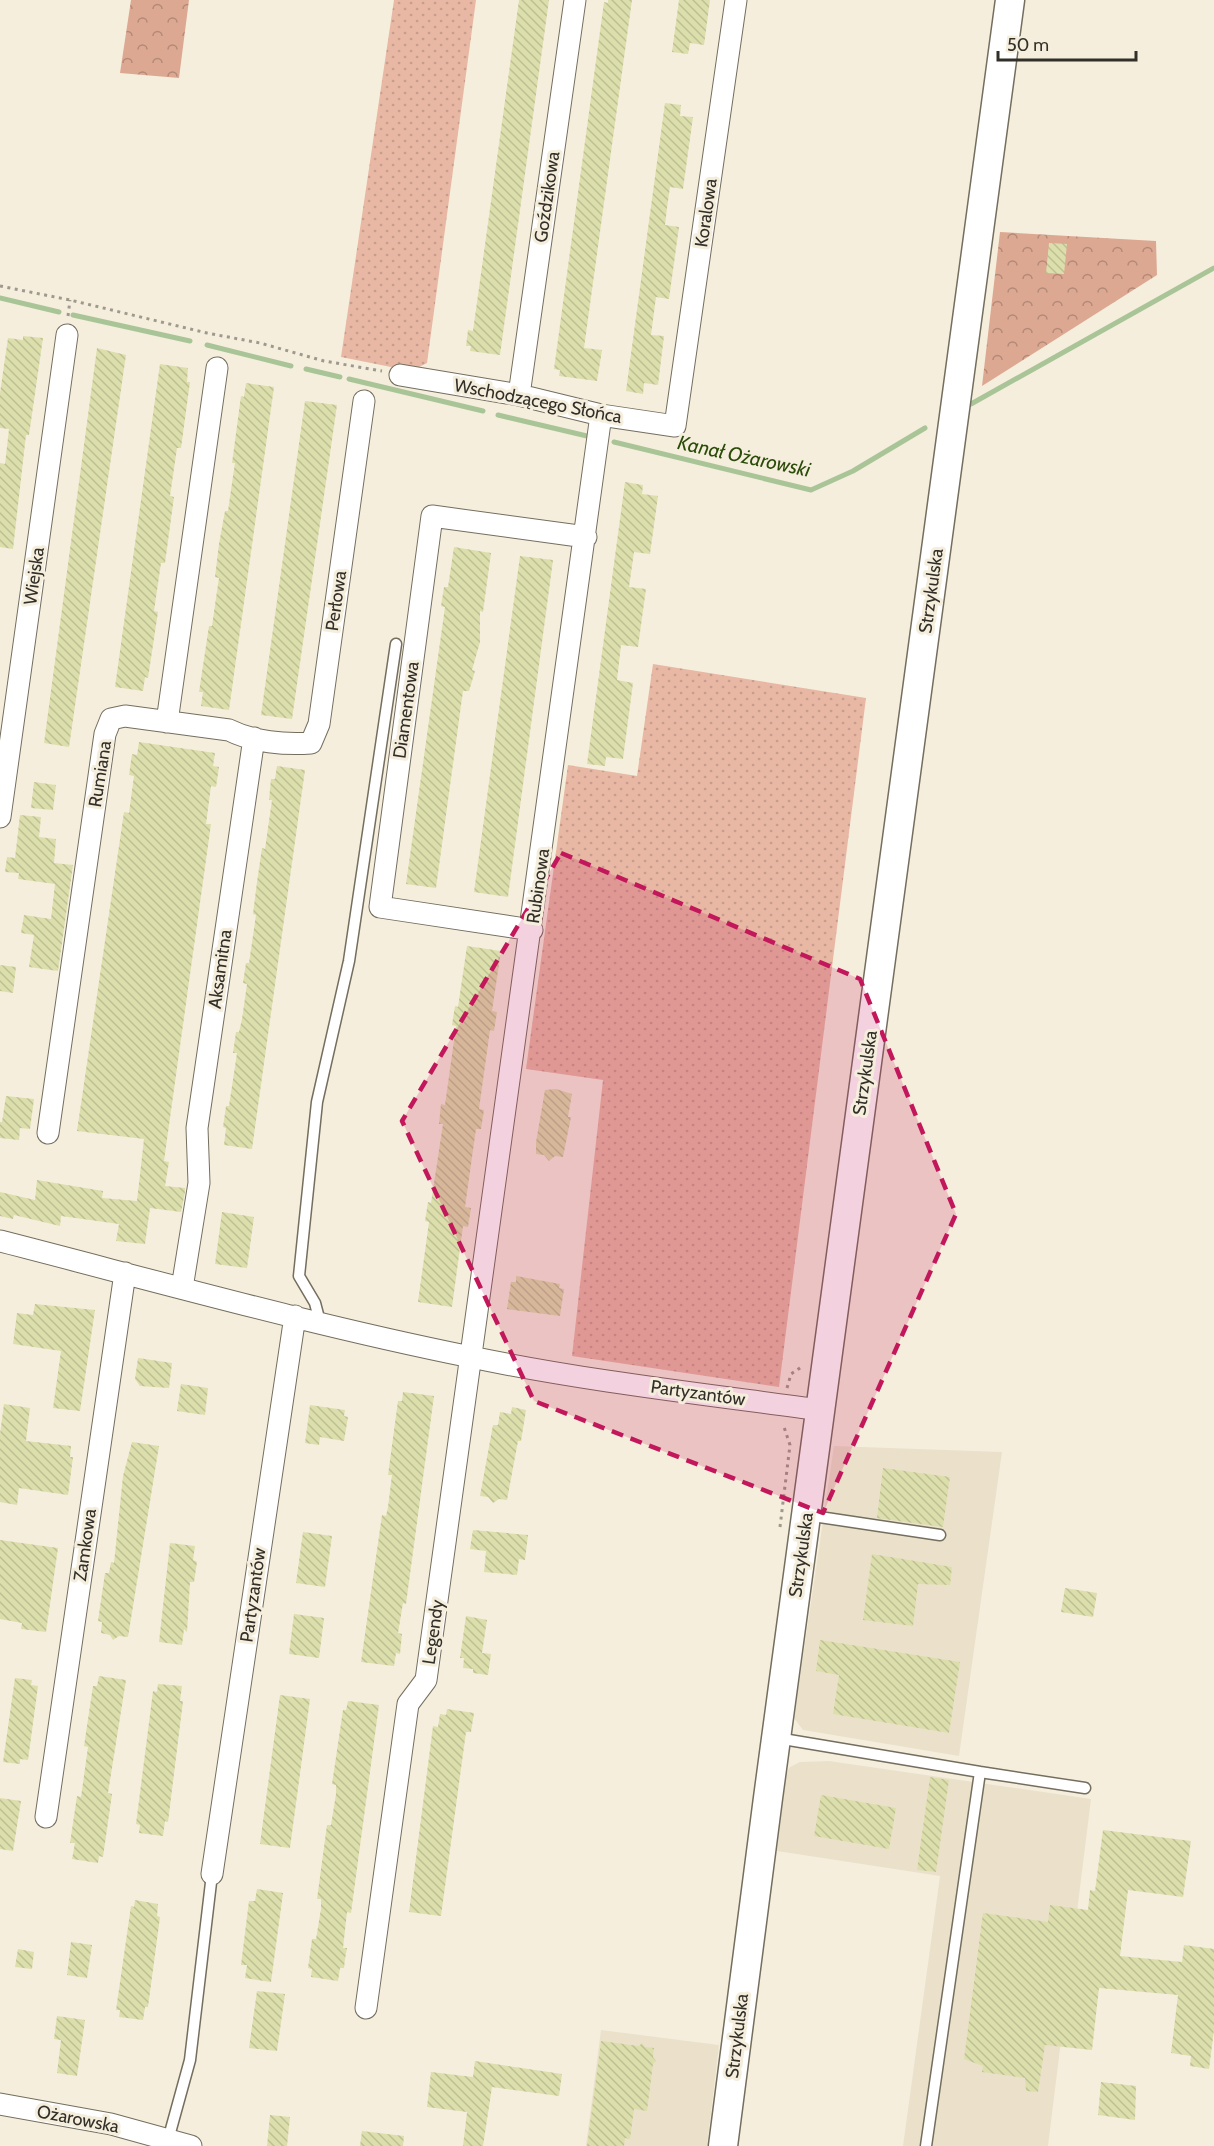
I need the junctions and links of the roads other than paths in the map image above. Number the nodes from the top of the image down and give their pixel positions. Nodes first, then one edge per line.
1 (575, 0) edge
2 (736, 0) edge
3 (1010, 0) edge
4 (67, 335) dead end
5 (217, 368) dead end
6 (400, 375) road end
7 (519, 395) junction
8 (364, 401) dead end
9 (601, 415) junction
10 (675, 426) joint
11 (586, 537) junction
12 (396, 644) dead end
13 (167, 722) junction
14 (254, 738) junction
15 (0, 817) edge
16 (532, 930) junction
17 (48, 1133) dead end
18 (0, 1241) edge
19 (125, 1273) junction
20 (182, 1288) junction
21 (295, 1316) junction
22 (320, 1322) junction
23 (471, 1358) junction
24 (820, 1410) junction
25 (806, 1515) junction
26 (940, 1535) dead end
27 (777, 1738) junction
28 (980, 1772) junction
29 (1085, 1788) dead end
30 (46, 1817) dead end
31 (212, 1874) joint
32 (366, 2008) dead end
33 (0, 2103) edge
34 (168, 2140) junction
35 (191, 2146) edge
36 (723, 2146) edge
37 (926, 2146) edge

1 - 7 street, Goździkowa
2 - 10 street, Koralowa
3 - 24 street, Strzykulska
4 - 15 street, Wiejska
5 - 13 street
6 - 7 street, Wschodzącego Słońca
7 - 9 street, Wschodzącego Słońca
8 - 14 street, Perłowa
9 - 10 street, Wschodzącego Słońca
9 - 11 street, Rubinowa
11 - 16 street, Rubinowa
11 - 16 street, Diamentowa
12 - 22 lane
13 - 14 street
13 - 17 street, Rumiana
14 - 20 street, Aksamitna
16 - 23 street, Rubinowa
18 - 19 street, Partyzantów
19 - 20 street, Partyzantów
19 - 30 street, Zamkowa
20 - 21 street, Partyzantów
21 - 22 street, Partyzantów
21 - 31 street, Partyzantów
22 - 23 street, Partyzantów
23 - 24 street, Partyzantów
23 - 32 street, Legendy
24 - 25 street, Strzykulska
25 - 26 lane
25 - 27 street, Strzykulska
27 - 28 lane
27 - 36 street, Strzykulska
28 - 29 lane
28 - 37 lane
31 - 34 lane
33 - 34 street, Ożarowska
34 - 35 street, Ożarowska

